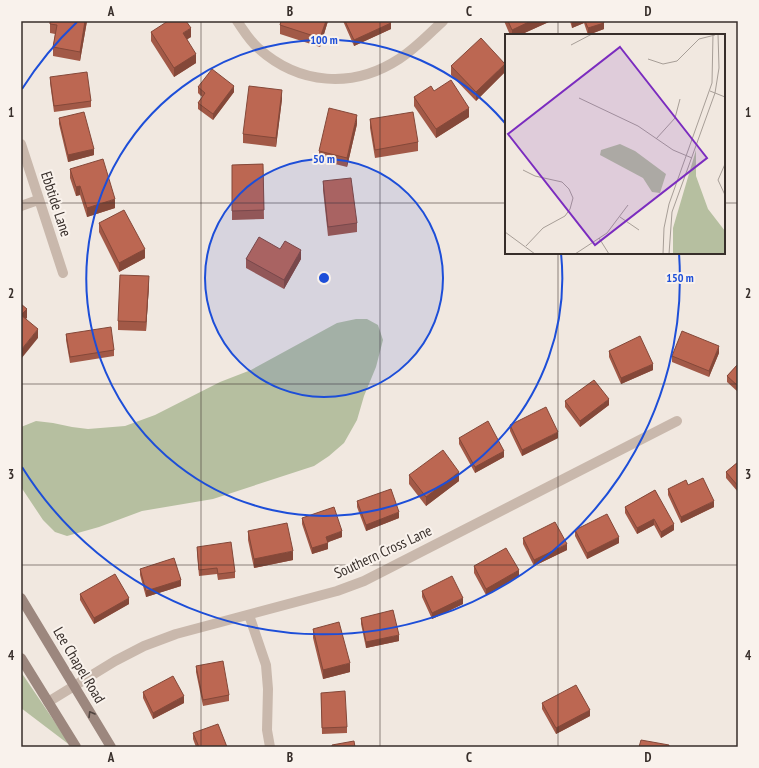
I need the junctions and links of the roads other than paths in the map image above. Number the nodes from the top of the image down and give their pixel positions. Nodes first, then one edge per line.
1 (238, 21) edge
2 (443, 21) edge
3 (21, 144) edge
4 (38, 200) junction
5 (21, 206) edge
6 (63, 273) dead end
7 (677, 421) dead end
8 (21, 598) edge
9 (249, 615) junction
10 (21, 658) edge
11 (74, 686) junction
12 (48, 702) junction
13 (76, 747) edge
14 (111, 747) edge
15 (270, 747) edge

1 - 2 street
3 - 4 street, Ebbtide Lane
4 - 5 street
4 - 6 street, Ebbtide Lane
7 - 9 street, Southern Cross Lane
8 - 11 main road, Lee Chapel Road
9 - 11 street, Southern Cross Lane
9 - 15 street
10 - 12 main road
11 - 12 street, Southern Cross Lane
14 -> 11 main road, Lee Chapel Road
12 - 13 main road

